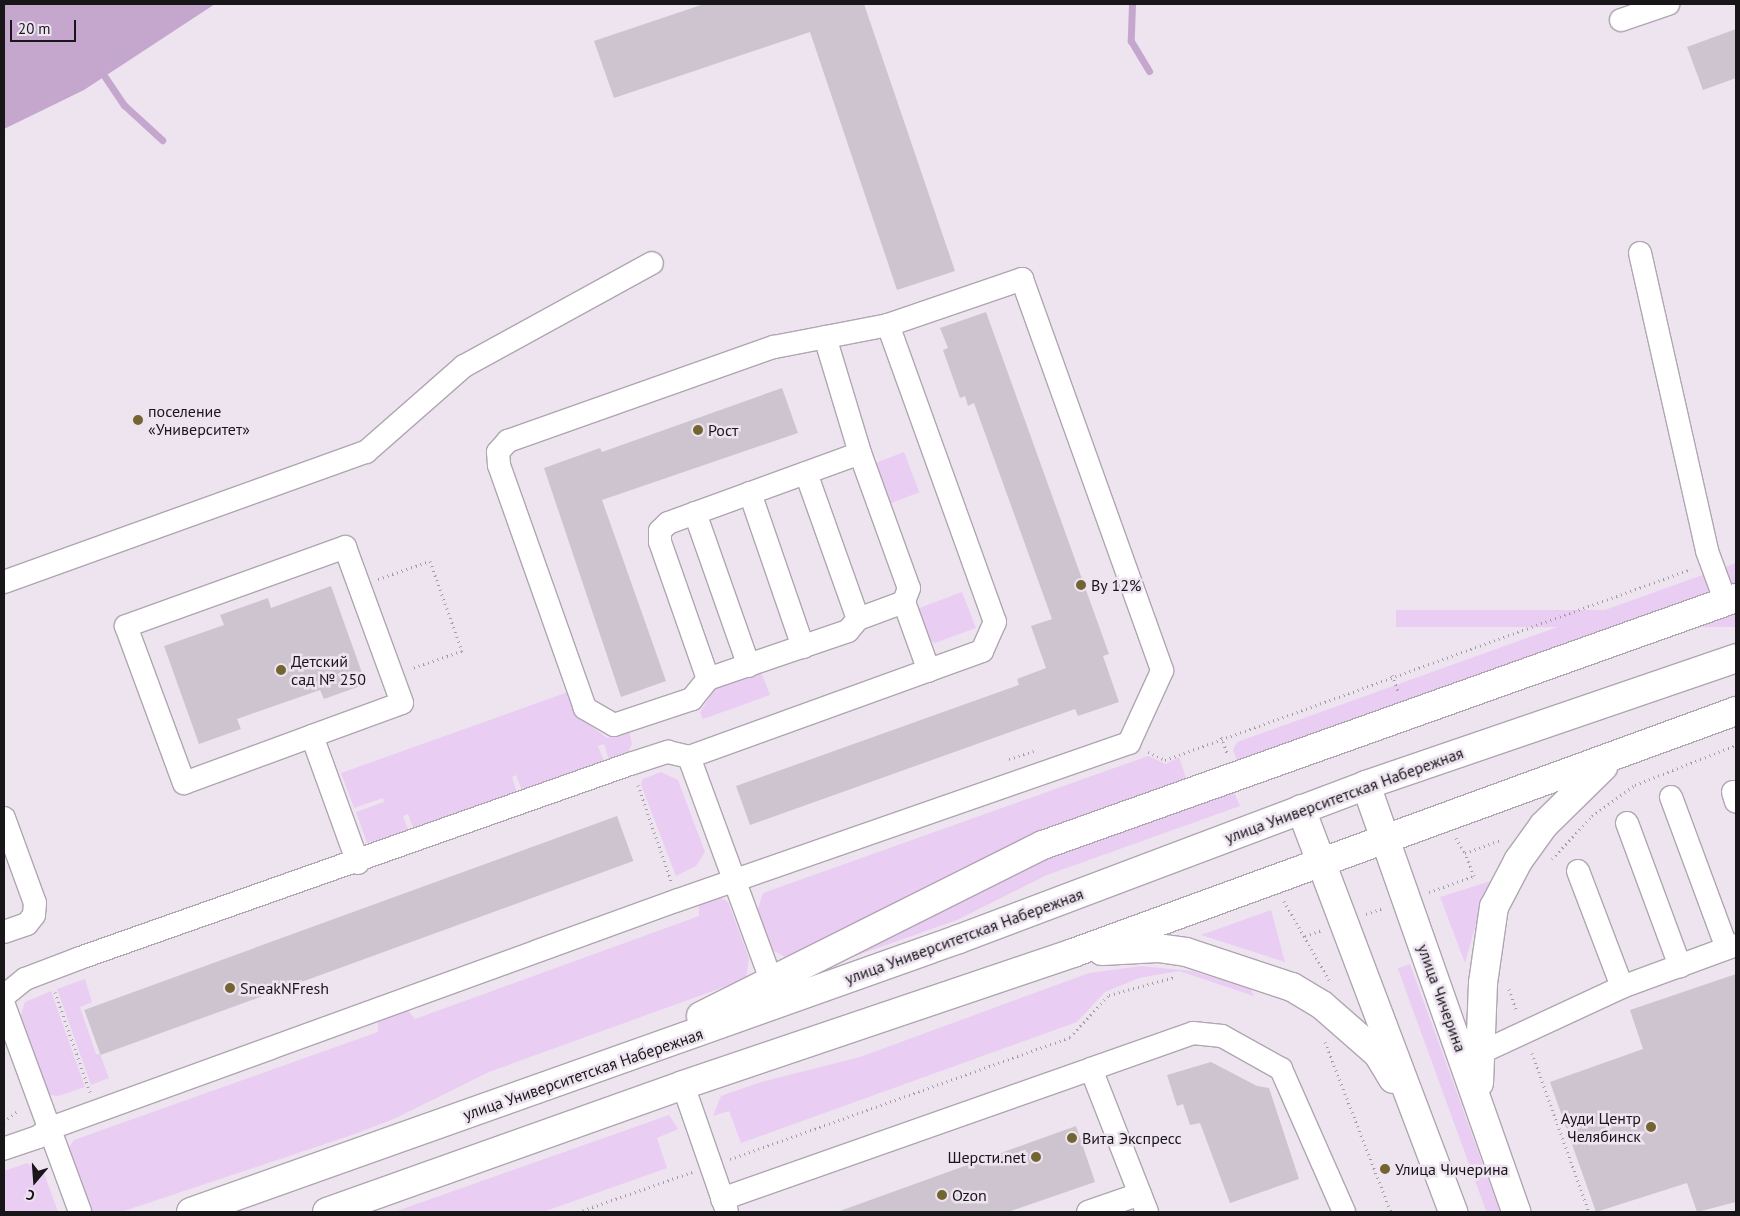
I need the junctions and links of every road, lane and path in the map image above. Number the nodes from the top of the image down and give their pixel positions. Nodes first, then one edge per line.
1 (1668, 4) edge
2 (1621, 20) dead end
3 (1640, 253) dead end
4 (652, 263) dead end
5 (888, 325) junction
6 (825, 337) junction
7 (860, 453) junction
8 (806, 473) junction
9 (750, 493) junction
10 (694, 513) junction
11 (1711, 562) junction
12 (4, 582) edge
13 (359, 585) junction
14 (1731, 599) edge
15 (904, 602) junction
16 (858, 619) junction
17 (803, 647) junction
18 (1736, 658) edge
19 (748, 666) junction
20 (929, 671) junction
21 (392, 675) junction
22 (708, 679) junction
23 (1736, 711) edge
24 (312, 736) junction
25 (1221, 737) dead end
26 (1736, 745) edge
27 (689, 757) junction
28 (1614, 757) junction
29 (630, 764) junction
30 (1366, 785) junction
31 (1671, 797) dead end
32 (1301, 809) junction
33 (4, 818) edge
34 (1627, 823) dead end
35 (1385, 840) junction
36 (358, 863) junction
37 (1321, 864) junction
38 (1548, 864) dead end
39 (1578, 871) dead end
40 (734, 882) junction
41 (678, 900) junction
42 (4, 932) edge
43 (1732, 947) edge
44 (1073, 952) junction
45 (1680, 966) junction
46 (48, 971) junction
47 (1178, 976) dead end
48 (772, 982) junction
49 (1507, 984) dead end
50 (1622, 987) junction
51 (4, 996) edge
52 (4, 1005) edge
53 (1525, 1034) junction
54 (4, 1046) edge
55 (1480, 1053) junction
56 (1091, 1069) junction
57 (683, 1085) junction
58 (1478, 1095) junction
59 (512, 1100) junction
60 (96, 1112) junction
61 (1420, 1123) junction
62 (43, 1133) junction
63 (4, 1149) edge
64 (711, 1166) junction
65 (1144, 1203) edge
66 (724, 1206) edge
67 (64, 1212) edge
68 (80, 1212) edge
69 (191, 1212) edge
70 (327, 1212) edge
71 (578, 1212) edge
72 (1088, 1212) edge
73 (1344, 1212) edge
74 (1453, 1212) edge
75 (1516, 1212) edge
76 (1589, 1212) edge

1 - 2 lane
3 - 11 lane
4 - 12 lane
5 - 6 lane
5 - 20 lane
5 - 40 lane
6 - 7 lane
6 - 22 lane
7 - 8 lane
7 - 15 lane
8 - 9 lane
8 - 16 lane
9 - 10 lane
9 - 17 lane
10 - 19 lane
10 - 22 lane
11 - 14 lane
11 - 25 path
13 - 21 lane
13 - 21 path
13 - 24 lane
14 - 48 main road
15 - 16 lane
15 - 20 lane
16 - 17 lane
17 - 19 lane
18 - 30 main road, улица Университетская Набережная
19 - 22 lane
20 - 27 lane
21 - 24 lane
23 - 28 main road
24 - 36 lane
26 - 38 path
27 - 29 lane
27 - 40 lane
28 - 35 main road
28 - 55 main road
29 - 36 lane
29 - 41 path
30 - 32 main road, улица Университетская Набережная
30 - 35 main road, улица Чичерина
31 - 43 lane
32 - 37 main road
32 - 59 main road, улица Университетская Набережная
33 - 42 lane
34 - 45 lane
35 - 37 main road
35 - 58 main road, улица Чичерина
36 - 46 lane
37 - 44 main road
37 - 61 main road
39 - 50 lane
40 - 41 lane
40 - 48 lane
41 - 60 lane
43 - 45 lane
44 - 57 main road
44 - 61 main road
45 - 50 lane
46 - 51 lane
46 - 60 path
47 - 64 path
48 - 59 main road
49 - 53 path
50 - 53 lane
52 - 62 lane
53 - 55 lane
53 - 76 path
54 - 62 lane
55 - 58 main road
56 - 65 lane
56 - 66 lane
56 - 73 lane
57 - 64 lane
57 - 70 main road
58 - 75 main road, улица Чичерина
59 - 69 main road, улица Университетская Набережная
60 - 62 lane
61 - 74 main road
62 - 63 lane
62 - 67 lane
62 - 68 lane
64 - 66 lane
64 - 71 path
65 - 72 lane

